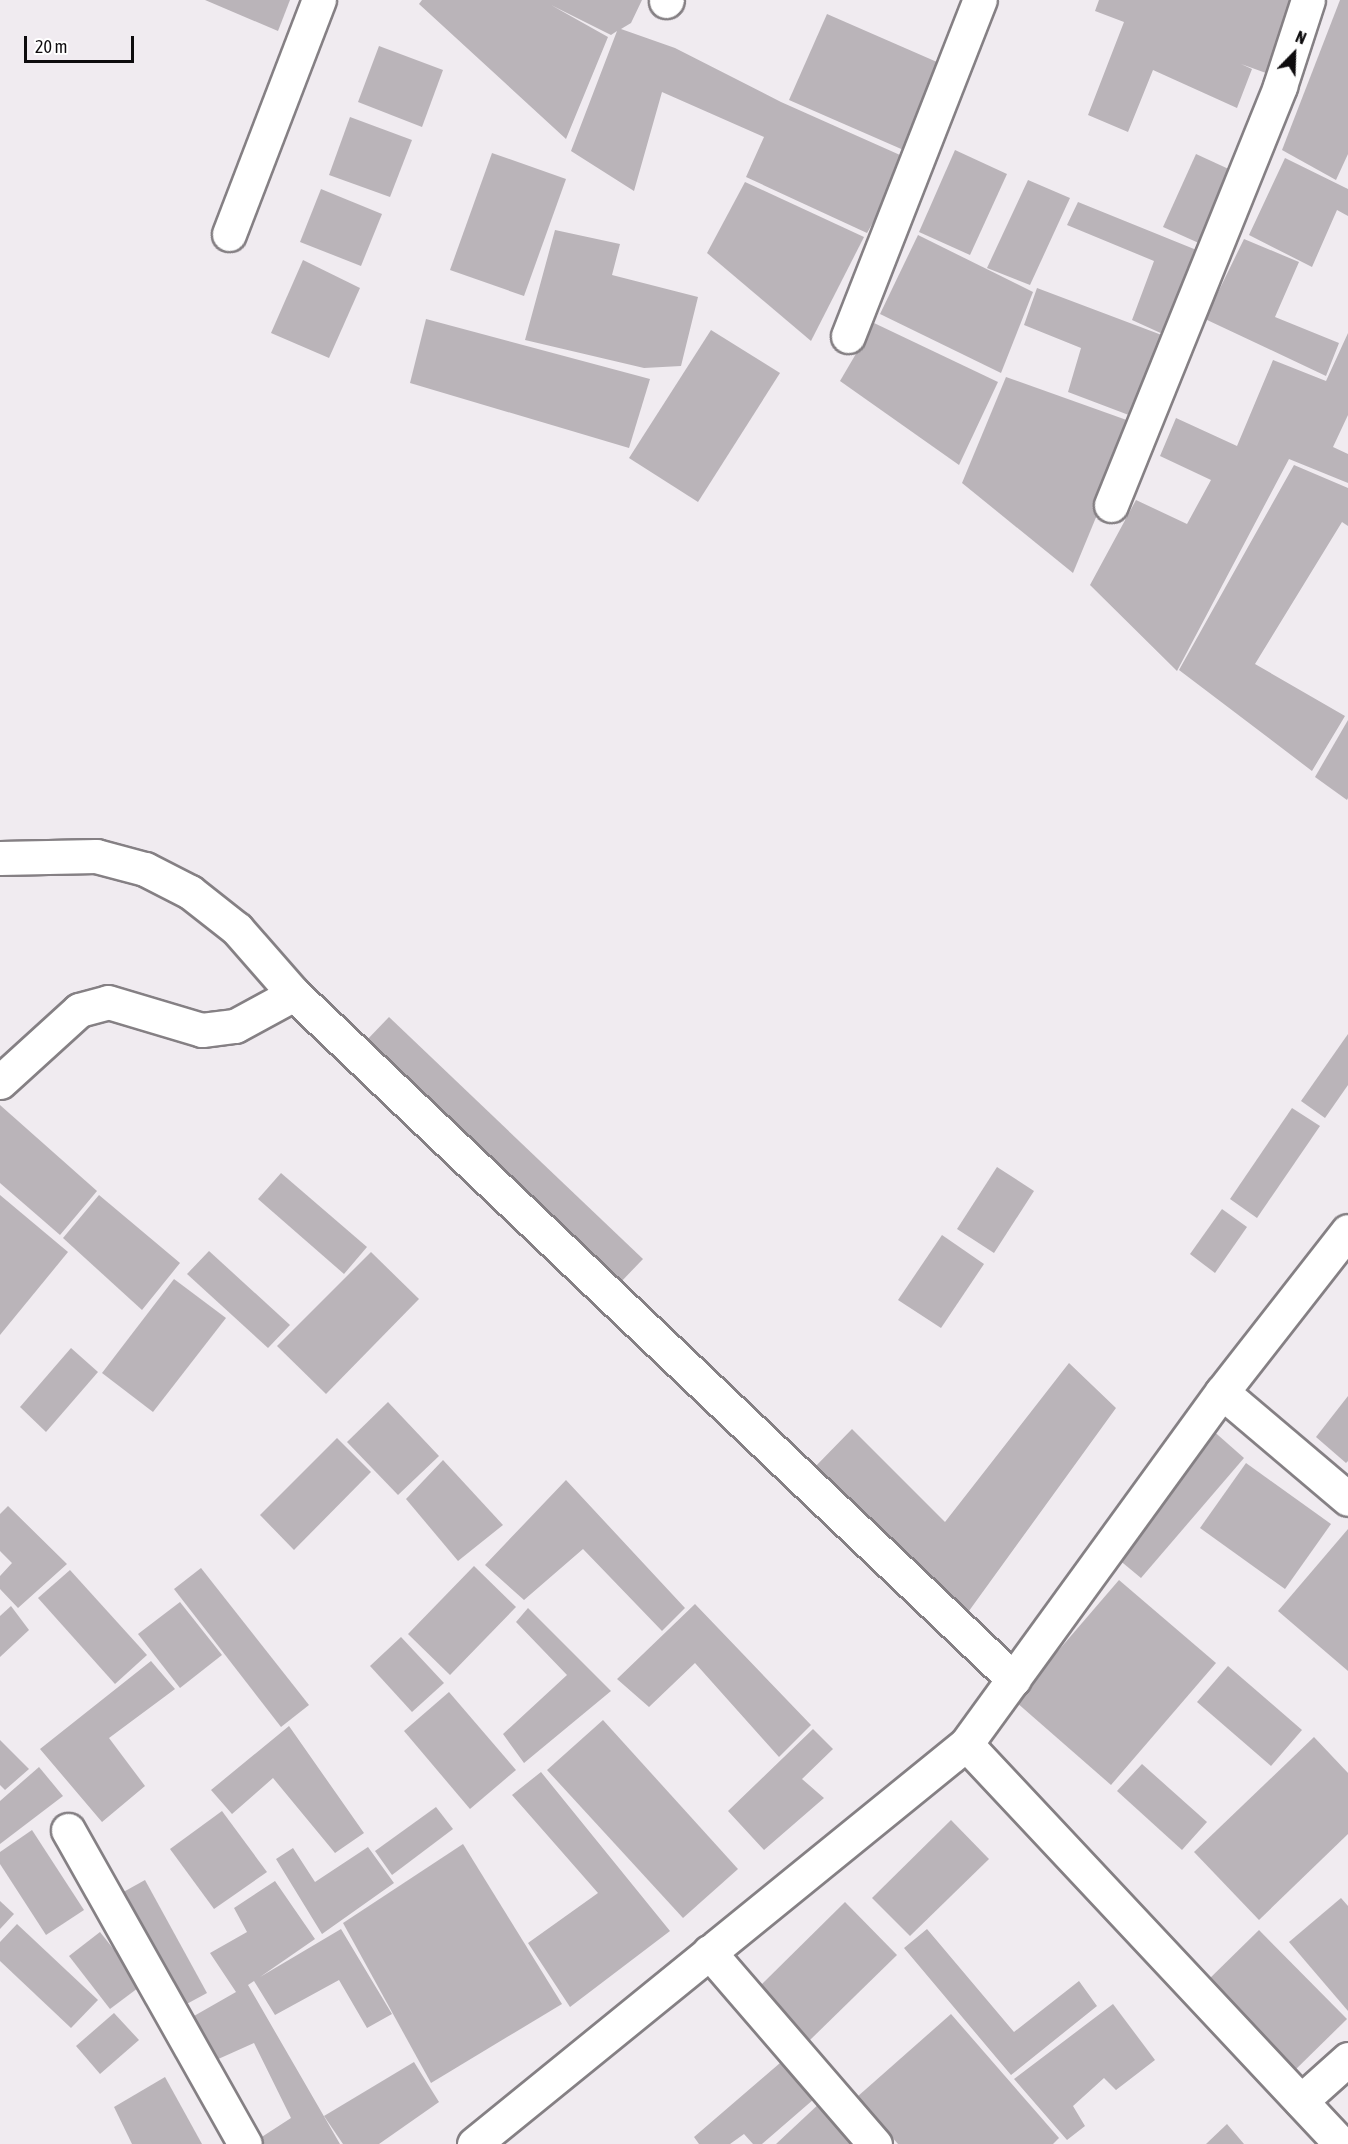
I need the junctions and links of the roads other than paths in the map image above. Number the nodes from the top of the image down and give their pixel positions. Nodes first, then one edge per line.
1 (320, 0) edge
2 (980, 0) edge
3 (1308, 0) edge
4 (229, 234) dead end
5 (848, 336) dead end
6 (1111, 505) dead end
7 (0, 858) edge
8 (294, 994) junction
9 (0, 1082) edge
10 (1348, 1231) edge
11 (1222, 1392) junction
12 (1348, 1499) edge
13 (1014, 1680) junction
14 (966, 1744) junction
15 (68, 1830) dead end
16 (709, 1952) junction
17 (1348, 2059) edge
18 (1301, 2101) junction
19 (245, 2144) edge
20 (474, 2144) edge
21 (875, 2144) edge
22 (1341, 2144) edge

1 - 4 street
2 - 5 street
3 - 6 street
7 - 8 street
8 - 9 street
8 - 13 street
10 - 11 street
11 - 12 street
11 - 13 street
13 - 14 street
14 - 16 street
14 - 18 street
15 - 19 street
16 - 20 street
16 - 21 street
17 - 18 street
18 - 22 street

